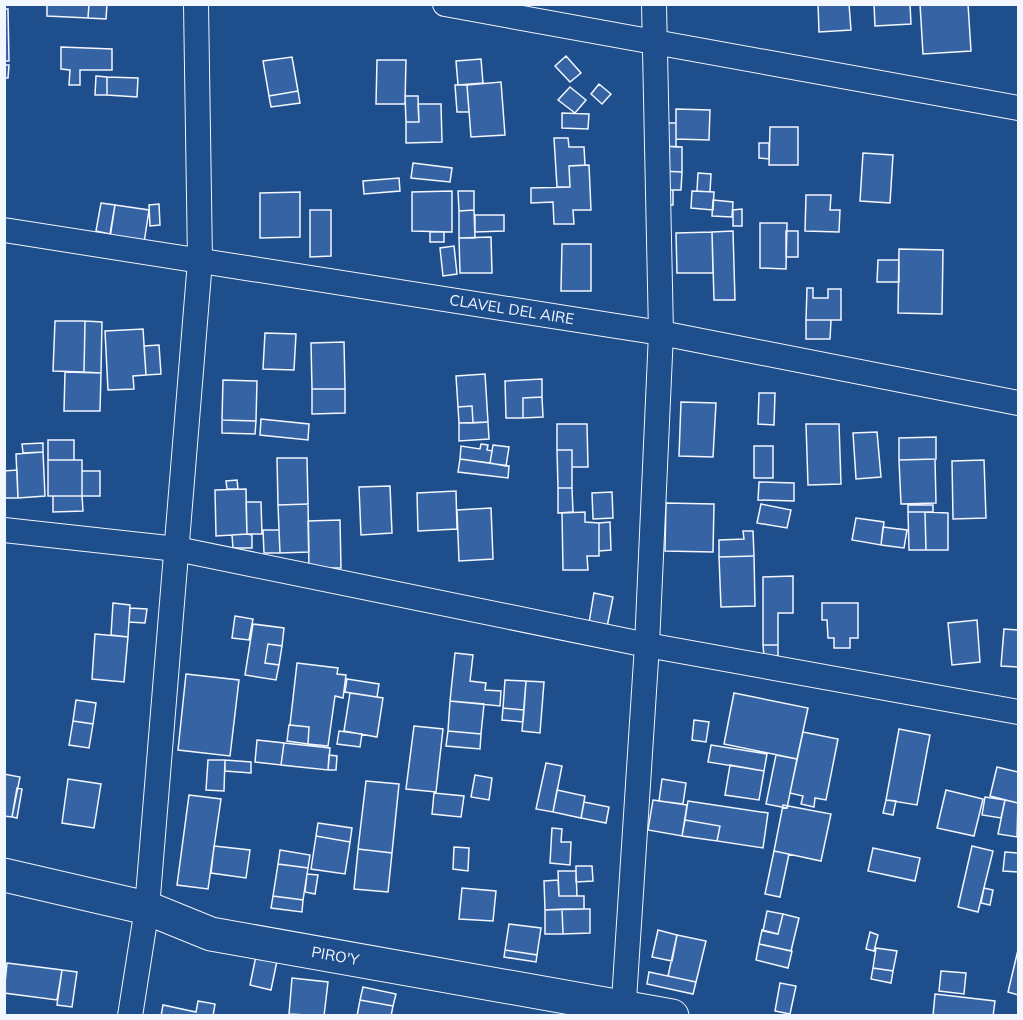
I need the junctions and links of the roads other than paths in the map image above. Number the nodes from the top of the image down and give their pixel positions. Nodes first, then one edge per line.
1 (196, 4) edge
2 (445, 4) edge
3 (654, 4) edge
4 (655, 44) junction
5 (1018, 108) edge
6 (4, 230) edge
7 (200, 261) junction
8 (661, 333) junction
9 (1018, 402) edge
10 (4, 530) edge
11 (177, 549) junction
12 (647, 645) junction
13 (1018, 712) edge
14 (4, 875) edge
15 (147, 908) junction
16 (623, 1012) edge
17 (130, 1016) edge
18 (672, 1016) edge

1 - 7 street
2 - 4 street
3 - 4 street
4 - 5 street
4 - 8 street
6 - 7 street, CLAVEL DEL AIRE
7 - 8 street, CLAVEL DEL AIRE
7 - 11 street
8 - 9 street, CLAVEL DEL AIRE
8 - 12 street
10 - 11 street
11 - 12 street
11 - 15 street
12 - 13 street
12 - 16 street
14 - 15 main road, PIRO'Y
15 - 16 main road, PIRO'Y
15 - 17 street
16 - 18 main road, PIRO'Y

